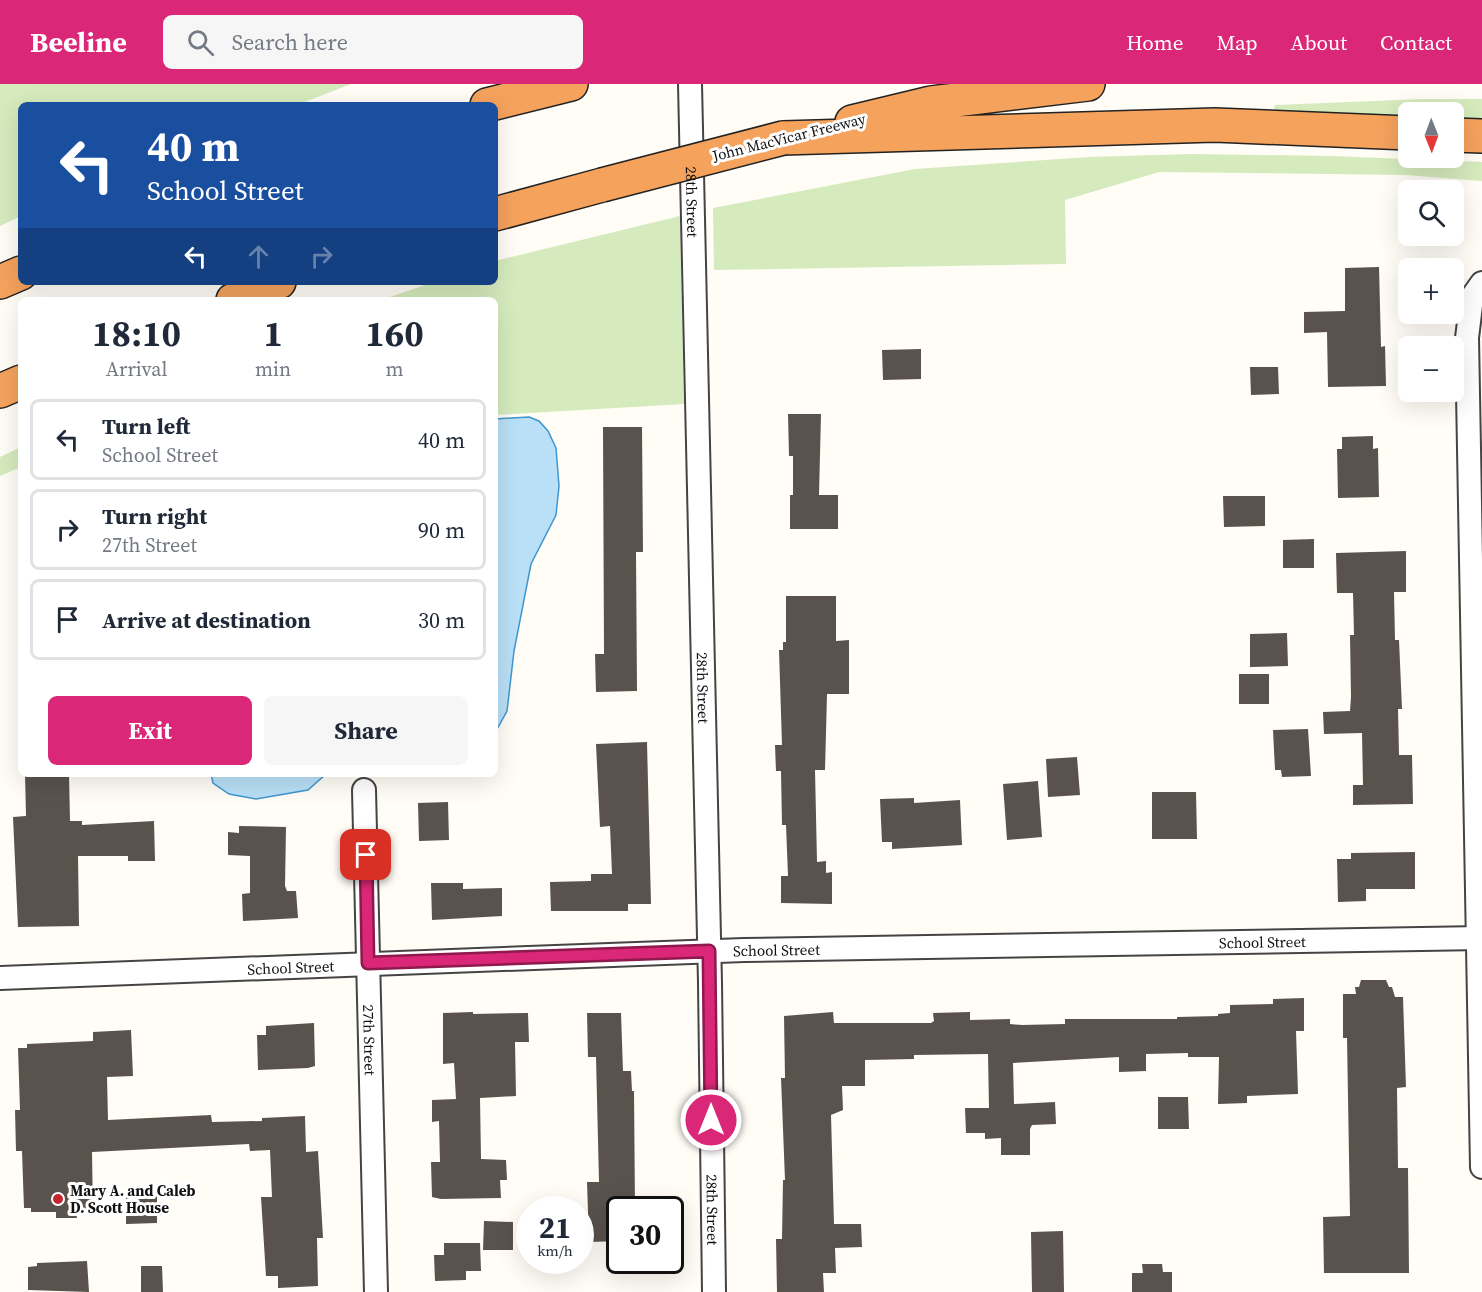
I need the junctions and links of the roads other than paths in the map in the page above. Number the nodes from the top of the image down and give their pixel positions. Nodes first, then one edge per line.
1 (506, 84) edge
2 (571, 84) edge
3 (690, 84) edge
4 (1088, 84) edge
5 (467, 102) edge
6 (498, 102) edge
7 (1398, 133) edge
8 (1464, 135) edge
9 (1482, 136) edge
10 (783, 138) junction
11 (498, 213) edge
12 (18, 274) edge
13 (0, 282) edge
14 (1482, 282) edge
15 (271, 285) edge
16 (241, 297) edge
17 (18, 383) edge
18 (0, 392) edge
19 (364, 790) dead end
20 (1480, 938) edge
21 (709, 951) junction
22 (368, 963) junction
23 (0, 978) edge
24 (1482, 1167) edge
25 (376, 1292) edge
26 (714, 1292) edge

1 - 5 highway
2 - 6 highway
3 - 21 street, 28th Street
4 - 10 highway, John MacVicar Freeway
7 - 10 highway
8 - 9 highway
10 - 11 highway, John MacVicar Freeway, bridge
12 - 13 highway
14 - 20 street
15 - 16 highway
17 - 18 highway
19 - 22 street, 27th Street
20 - 21 street, School Street
20 - 24 street
21 - 22 street, School Street
21 - 26 street, 28th Street
22 - 23 street, School Street
22 - 25 street, 27th Street

